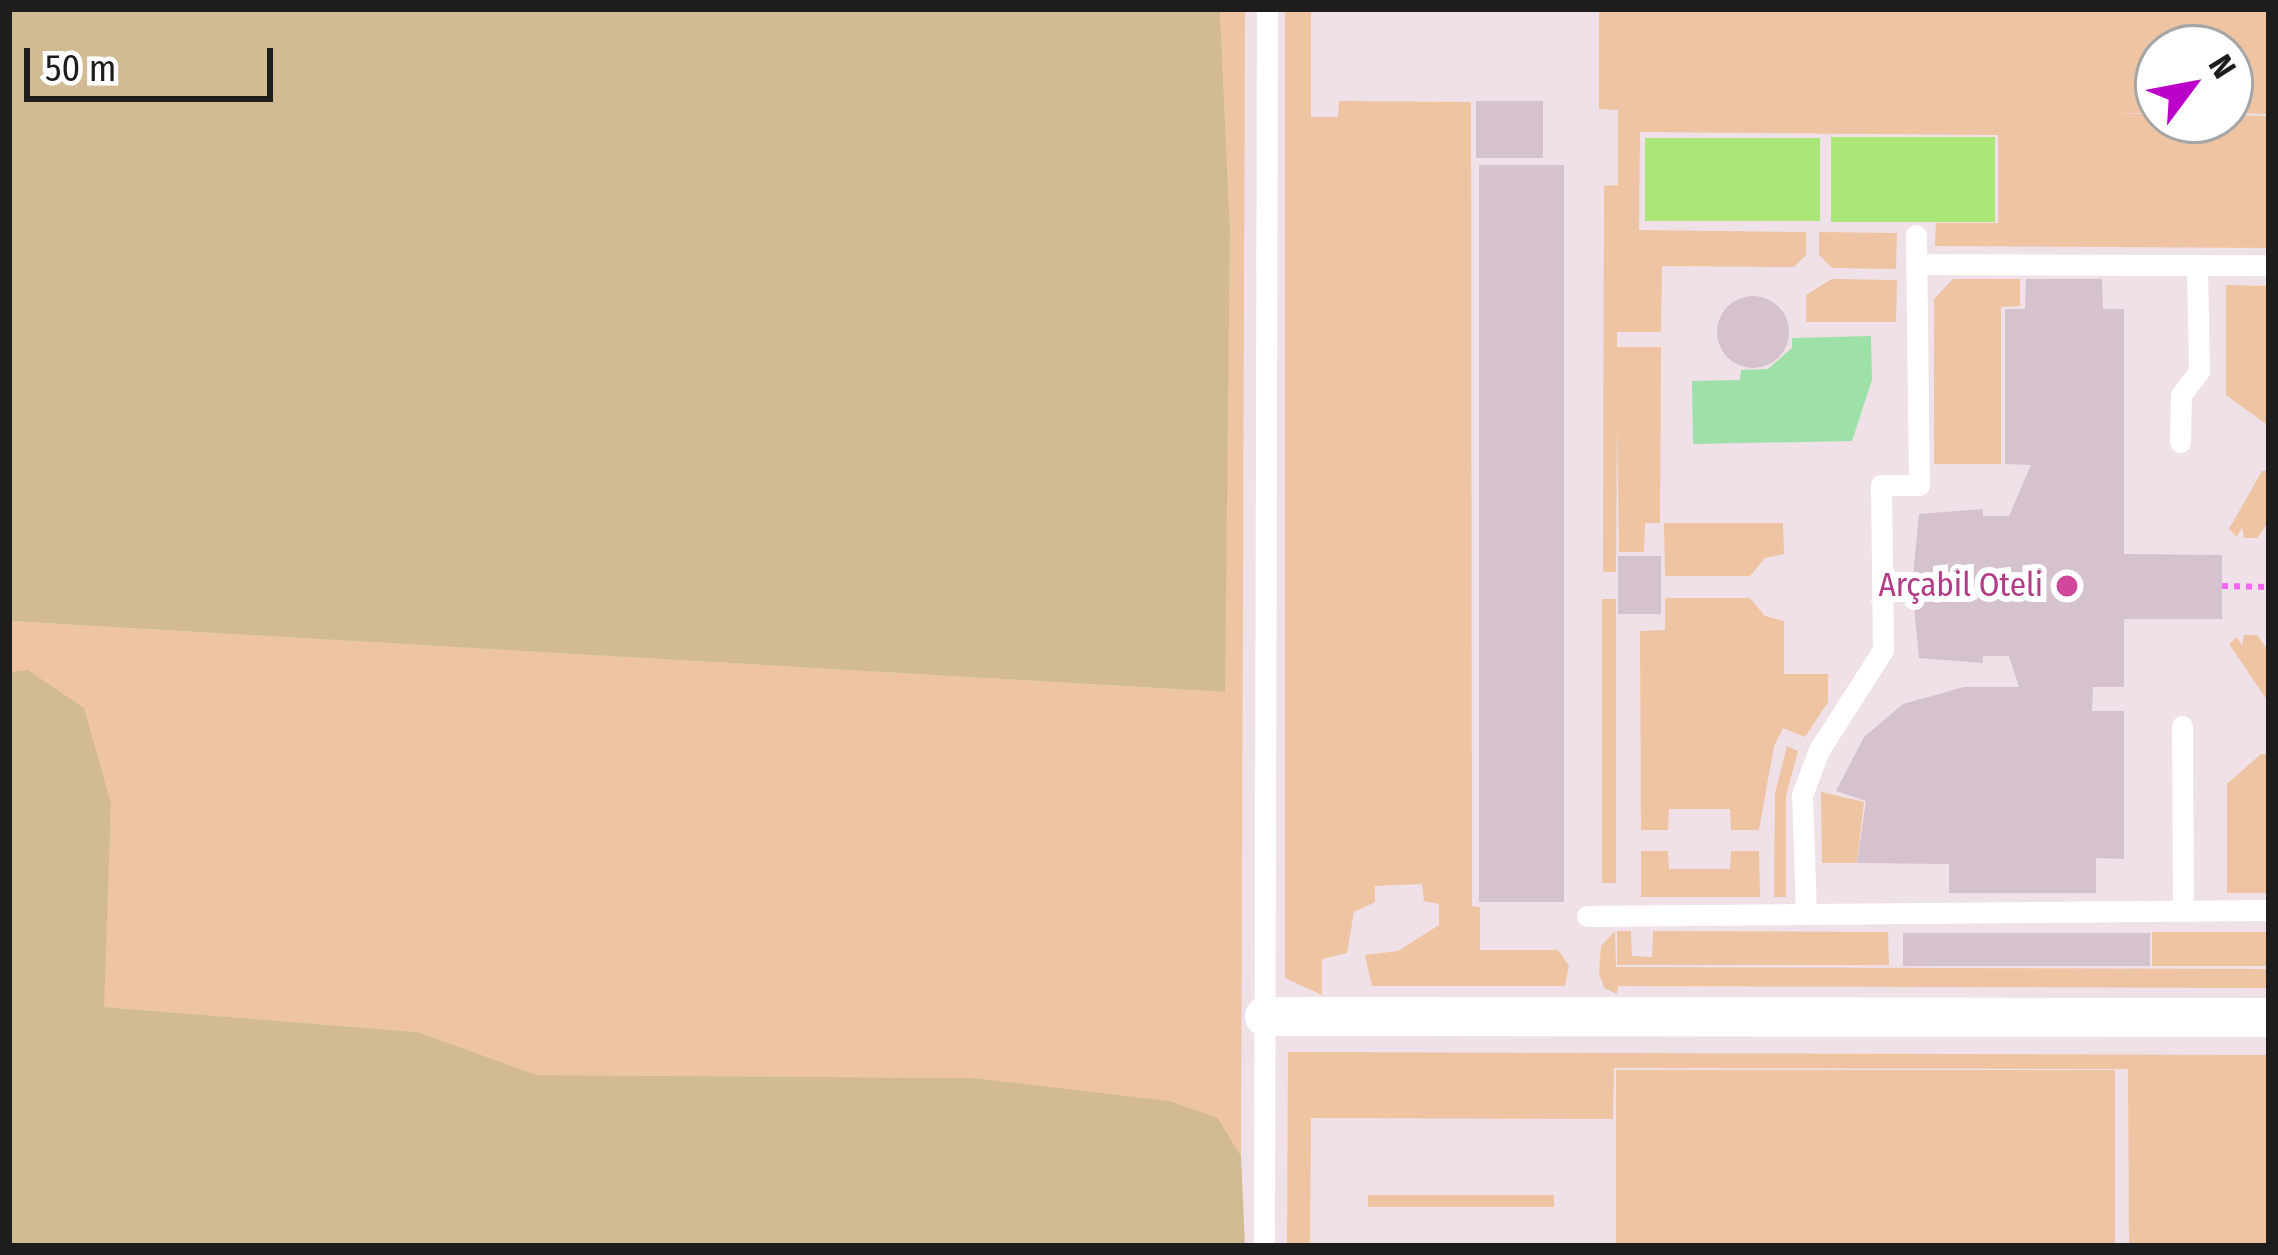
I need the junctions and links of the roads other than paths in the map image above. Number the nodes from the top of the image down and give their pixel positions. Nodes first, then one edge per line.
1 (1267, 9) edge
2 (1916, 235) dead end
3 (1917, 264) junction
4 (2197, 265) junction
5 (2269, 266) edge
6 (2180, 442) dead end
7 (2182, 726) dead end
8 (2269, 910) edge
9 (2183, 911) junction
10 (1806, 914) junction
11 (1587, 916) dead end
12 (1264, 1016) junction
13 (2269, 1017) edge
14 (1264, 1246) edge

1 - 12 lane
2 - 3 lane
3 - 4 lane
3 - 10 lane
4 - 5 lane
4 - 6 lane
7 - 9 lane
8 - 9 lane
9 - 10 lane
10 - 11 lane
12 - 13 street
12 - 14 lane

